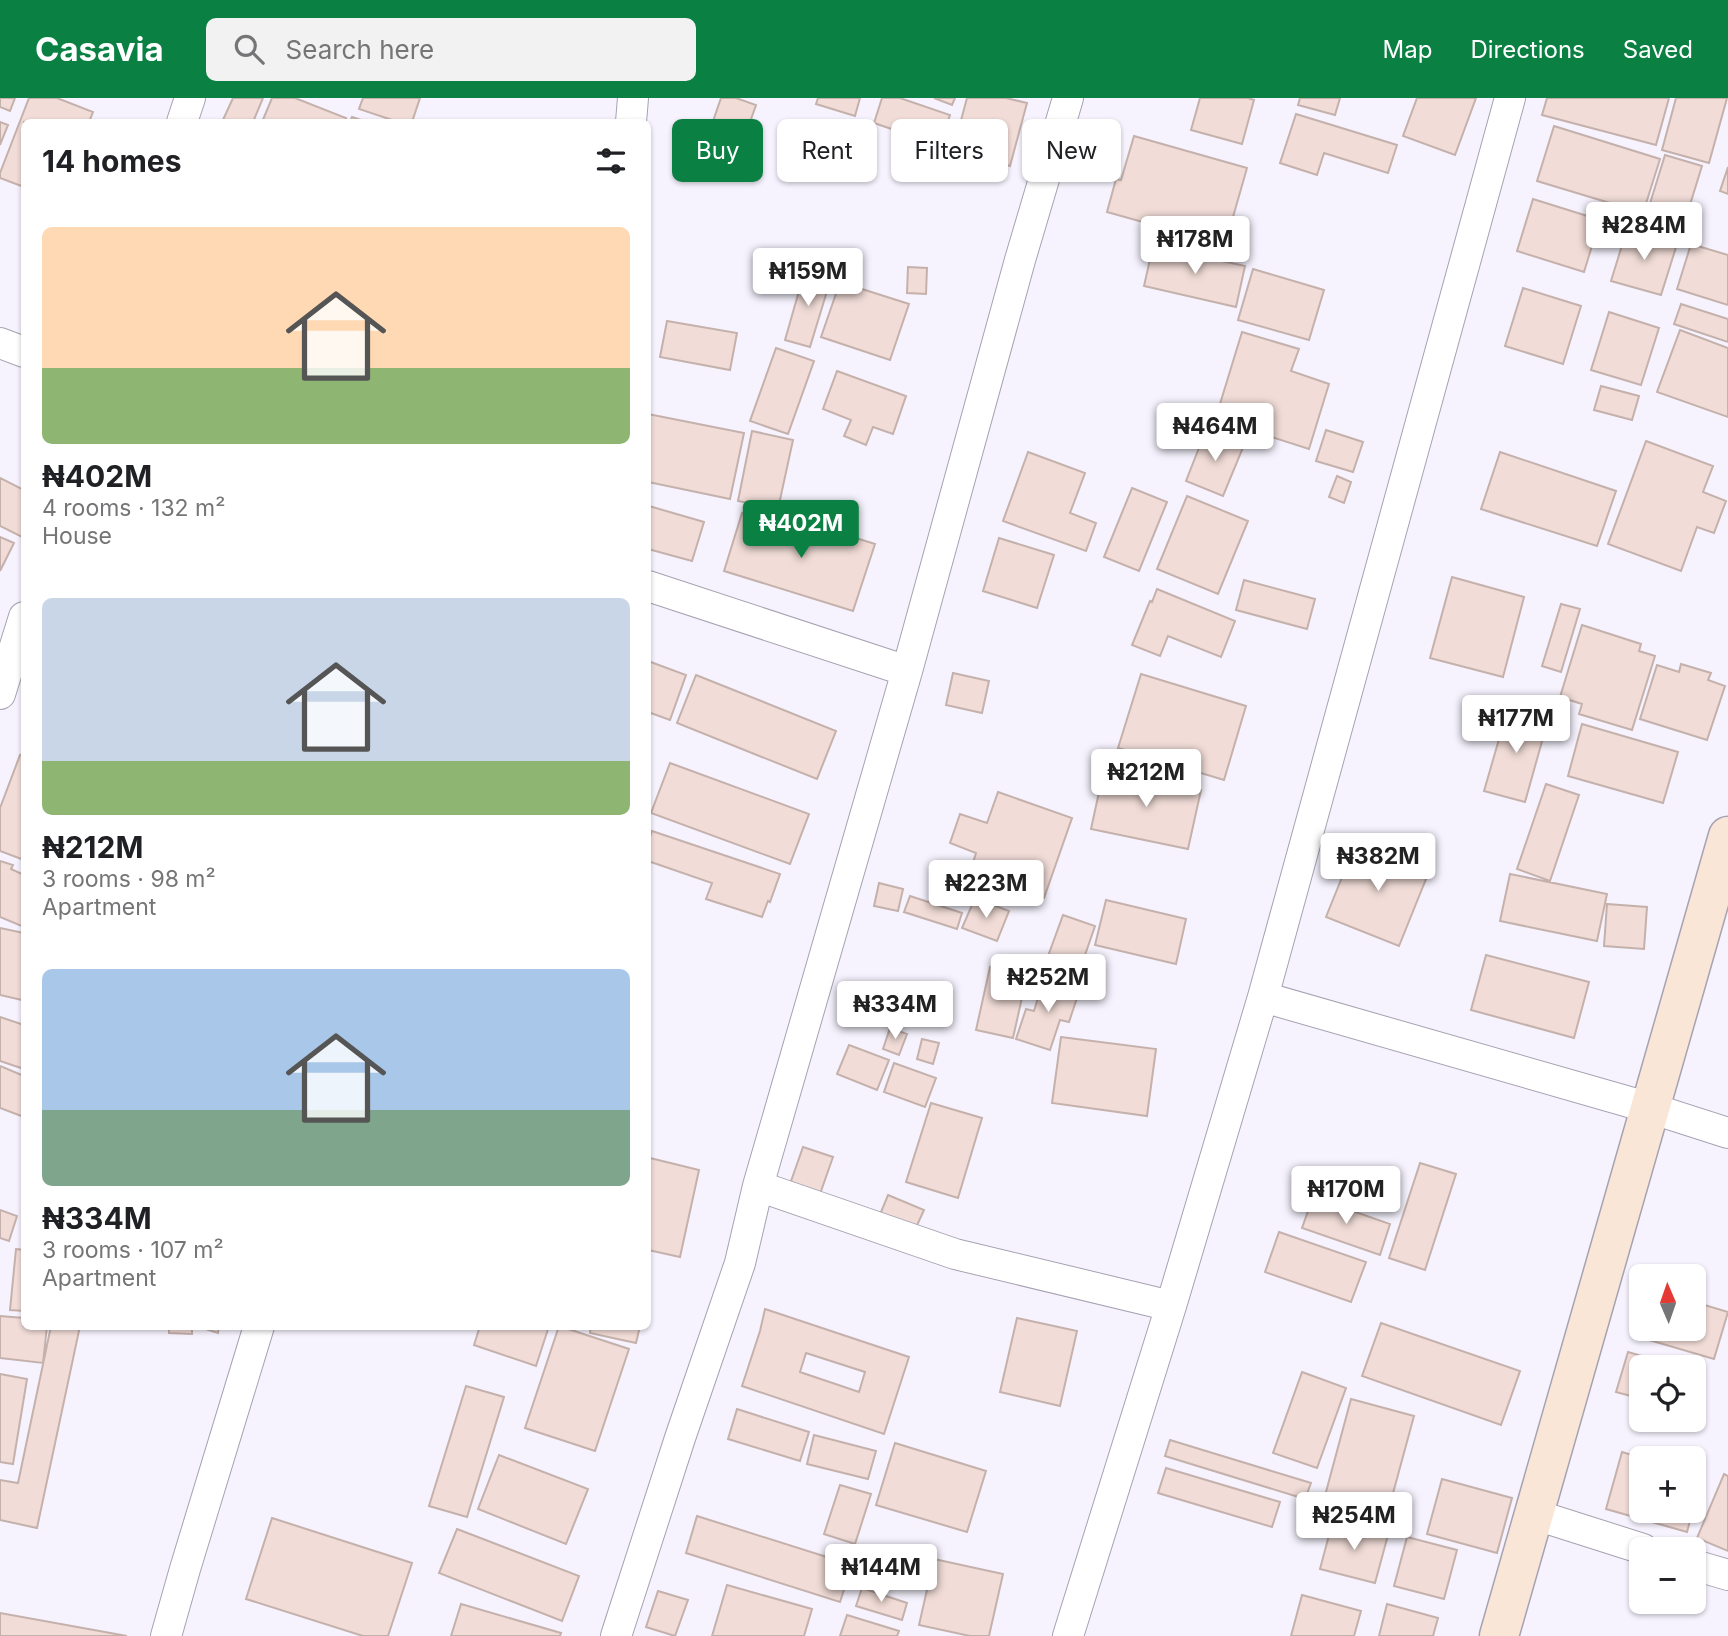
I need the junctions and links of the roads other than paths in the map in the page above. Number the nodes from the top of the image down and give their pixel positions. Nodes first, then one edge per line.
1 (633, 98) edge
2 (1068, 98) edge
3 (1510, 98) edge
4 (631, 119) edge
5 (0, 343) edge
6 (21, 351) edge
7 (651, 587) edge
8 (21, 627) edge
9 (907, 671) junction
10 (0, 694) edge
11 (1728, 836) edge
12 (1263, 997) junction
13 (1650, 1108) junction
14 (1728, 1133) edge
15 (758, 1186) junction
16 (1171, 1306) junction
17 (258, 1330) edge
18 (1533, 1514) junction
19 (1629, 1545) edge
20 (1706, 1568) edge
21 (1728, 1575) edge
22 (166, 1636) edge
23 (616, 1636) edge
24 (1068, 1636) edge
25 (1499, 1636) edge

1 - 4 street
2 - 9 street
3 - 12 street
5 - 6 street
7 - 9 street
8 - 10 street
9 - 15 street
11 - 13 street
12 - 13 street
12 - 16 street
13 - 14 street
13 - 18 street
15 - 16 street
15 - 23 street
16 - 24 street
17 - 22 street
18 - 19 street
18 - 25 street
20 - 21 street

